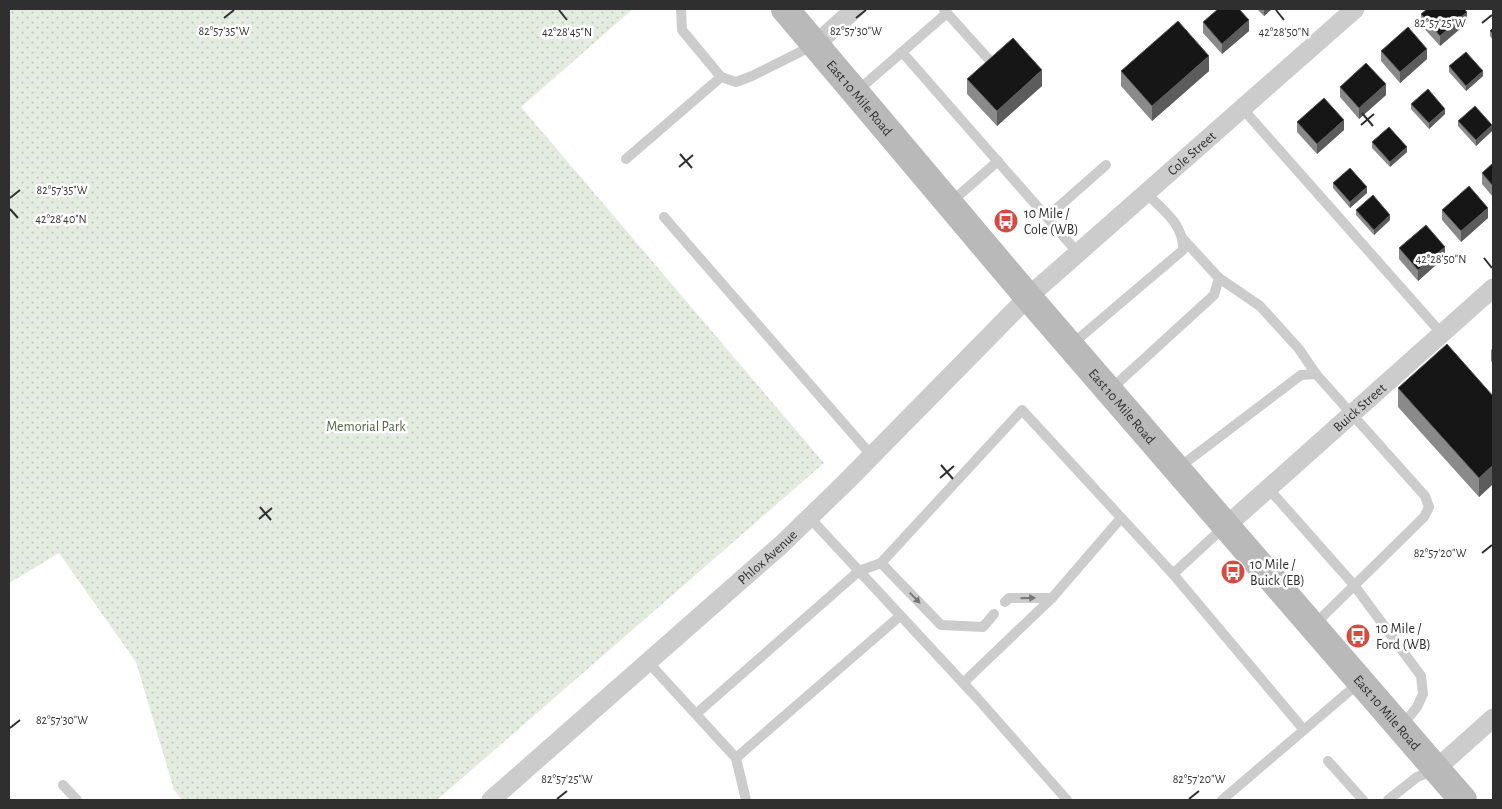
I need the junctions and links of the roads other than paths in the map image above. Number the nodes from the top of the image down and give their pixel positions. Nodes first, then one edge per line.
1 (681, 9) edge
2 (785, 9) edge
3 (855, 9) edge
4 (1355, 9) edge
5 (945, 11) edge
6 (816, 44) junction
7 (902, 52) junction
8 (992, 63) edge
9 (721, 77) junction
10 (856, 92) junction
11 (1242, 108) junction
12 (626, 159) dead end
13 (998, 161) junction
14 (1106, 165) dead end
15 (1146, 193) junction
16 (950, 204) junction
17 (664, 217) dead end
18 (1047, 217) junction
19 (1183, 239) junction
20 (1078, 253) junction
21 (1219, 278) junction
22 (1493, 288) edge
23 (1028, 297) junction
24 (1442, 334) junction
25 (1070, 346) junction
26 (1316, 374) junction
27 (1109, 391) junction
28 (1352, 414) junction
29 (872, 456) junction
30 (1176, 470) junction
31 (1268, 488) junction
32 (809, 518) junction
33 (1121, 518) junction
34 (1225, 527) junction
35 (881, 564) junction
36 (859, 571) junction
37 (1173, 574) junction
38 (1354, 586) junction
39 (1052, 598) junction
40 (1005, 602) dead end
41 (994, 614) dead end
42 (900, 616) junction
43 (1312, 627) junction
44 (648, 662) junction
45 (963, 682) junction
46 (1361, 682) junction
47 (696, 714) junction
48 (1493, 718) edge
49 (1400, 728) junction
50 (1304, 730) junction
51 (736, 758) junction
52 (1328, 761) dead end
53 (1436, 769) junction
54 (63, 784) dead end
55 (76, 800) edge
56 (491, 800) edge
57 (746, 800) edge
58 (1067, 800) edge
59 (1222, 800) edge
60 (1363, 800) edge
61 (1388, 800) edge
62 (1463, 800) edge

1 - 9 lane
2 - 6 main road, East 10 Mile Road
3 - 6 street
4 - 11 street, Cole Street
5 - 7 lane
5 - 8 lane
6 - 9 lane
6 - 10 main road, East 10 Mile Road
7 - 10 lane
7 - 13 lane
9 - 12 lane
10 - 16 main road, East 10 Mile Road
11 - 15 street, Cole Street
11 - 24 lane
13 - 16 lane
13 - 18 lane
14 - 18 lane
15 - 19 lane
15 - 20 street, Cole Street
16 - 23 main road, East 10 Mile Road
17 - 29 lane
18 - 20 lane
19 - 21 lane
19 - 25 lane
20 - 23 street, Cole Street
21 - 26 lane
21 - 27 lane
22 - 24 street, Buick Street
23 - 25 main road, East 10 Mile Road
23 - 29 street, Phlox Avenue
24 - 28 street, Buick Street
25 - 27 main road, East 10 Mile Road
26 - 28 lane
26 - 30 lane
27 - 30 main road, East 10 Mile Road
28 - 31 street, Buick Street
28 - 38 lane
29 - 32 street, Phlox Avenue
30 - 34 main road, East 10 Mile Road
31 - 34 street, Buick Street
31 - 38 lane
32 - 36 lane
32 - 44 street, Phlox Avenue
33 - 35 lane
33 - 37 lane
33 - 39 lane
34 - 37 lane
34 - 43 main road, East 10 Mile Road
35 - 36 lane
35 -> 41 lane
36 - 42 lane
36 - 47 lane
37 - 50 lane
38 - 43 lane
38 - 49 lane
40 -> 39 lane
39 - 45 lane
42 - 45 lane
42 - 51 lane
43 - 46 main road, East 10 Mile Road
44 - 47 lane
44 - 56 street, Phlox Avenue
45 - 58 lane
46 - 49 main road, East 10 Mile Road
46 - 50 lane
47 - 51 lane
48 - 53 street
49 - 53 main road, East 10 Mile Road
50 - 59 lane
51 - 57 lane
52 - 60 lane
53 - 61 lane
53 - 62 main road, East 10 Mile Road
54 - 55 lane

